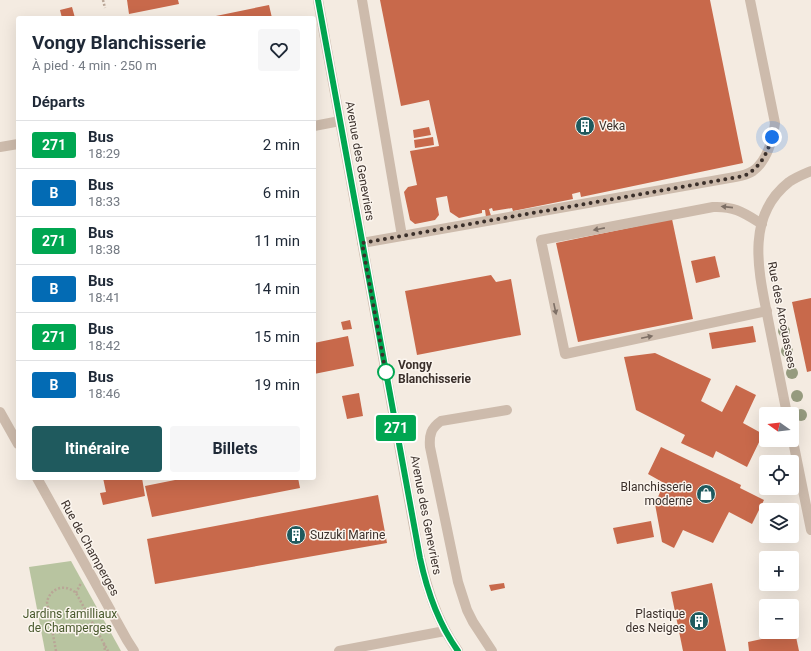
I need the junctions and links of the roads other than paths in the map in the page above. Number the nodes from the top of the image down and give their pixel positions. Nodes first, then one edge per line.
1 (318, 0) edge
2 (362, 0) edge
3 (750, 0) edge
4 (340, 121) junction
5 (316, 126) edge
6 (16, 144) edge
7 (0, 147) edge
8 (811, 171) edge
9 (762, 224) junction
10 (402, 236) junction
11 (362, 243) junction
12 (767, 311) junction
13 (787, 407) edge
14 (506, 410) dead end
15 (0, 412) edge
16 (16, 440) edge
17 (795, 447) edge
18 (38, 480) edge
19 (808, 500) edge
20 (811, 530) edge
21 (445, 631) junction
22 (134, 651) edge
23 (339, 651) edge
24 (458, 651) edge
25 (492, 651) edge

1 - 4 street, Avenue des Genevriers
2 - 10 street
3 - 10 street
4 - 5 street
4 - 11 street, Avenue des Genevriers
6 - 7 street
8 - 9 street, Rue des Arcouasses
9 - 12 street, Rue des Arcouasses
9 -> 12 street
10 - 11 street
11 - 21 street, Avenue des Genevriers
12 - 13 street, Rue des Arcouasses
14 - 25 street
15 - 16 street
17 - 19 street
18 - 22 street, Rue de Champerges
19 - 20 street
21 - 23 street
21 - 24 street, Avenue des Genevriers

